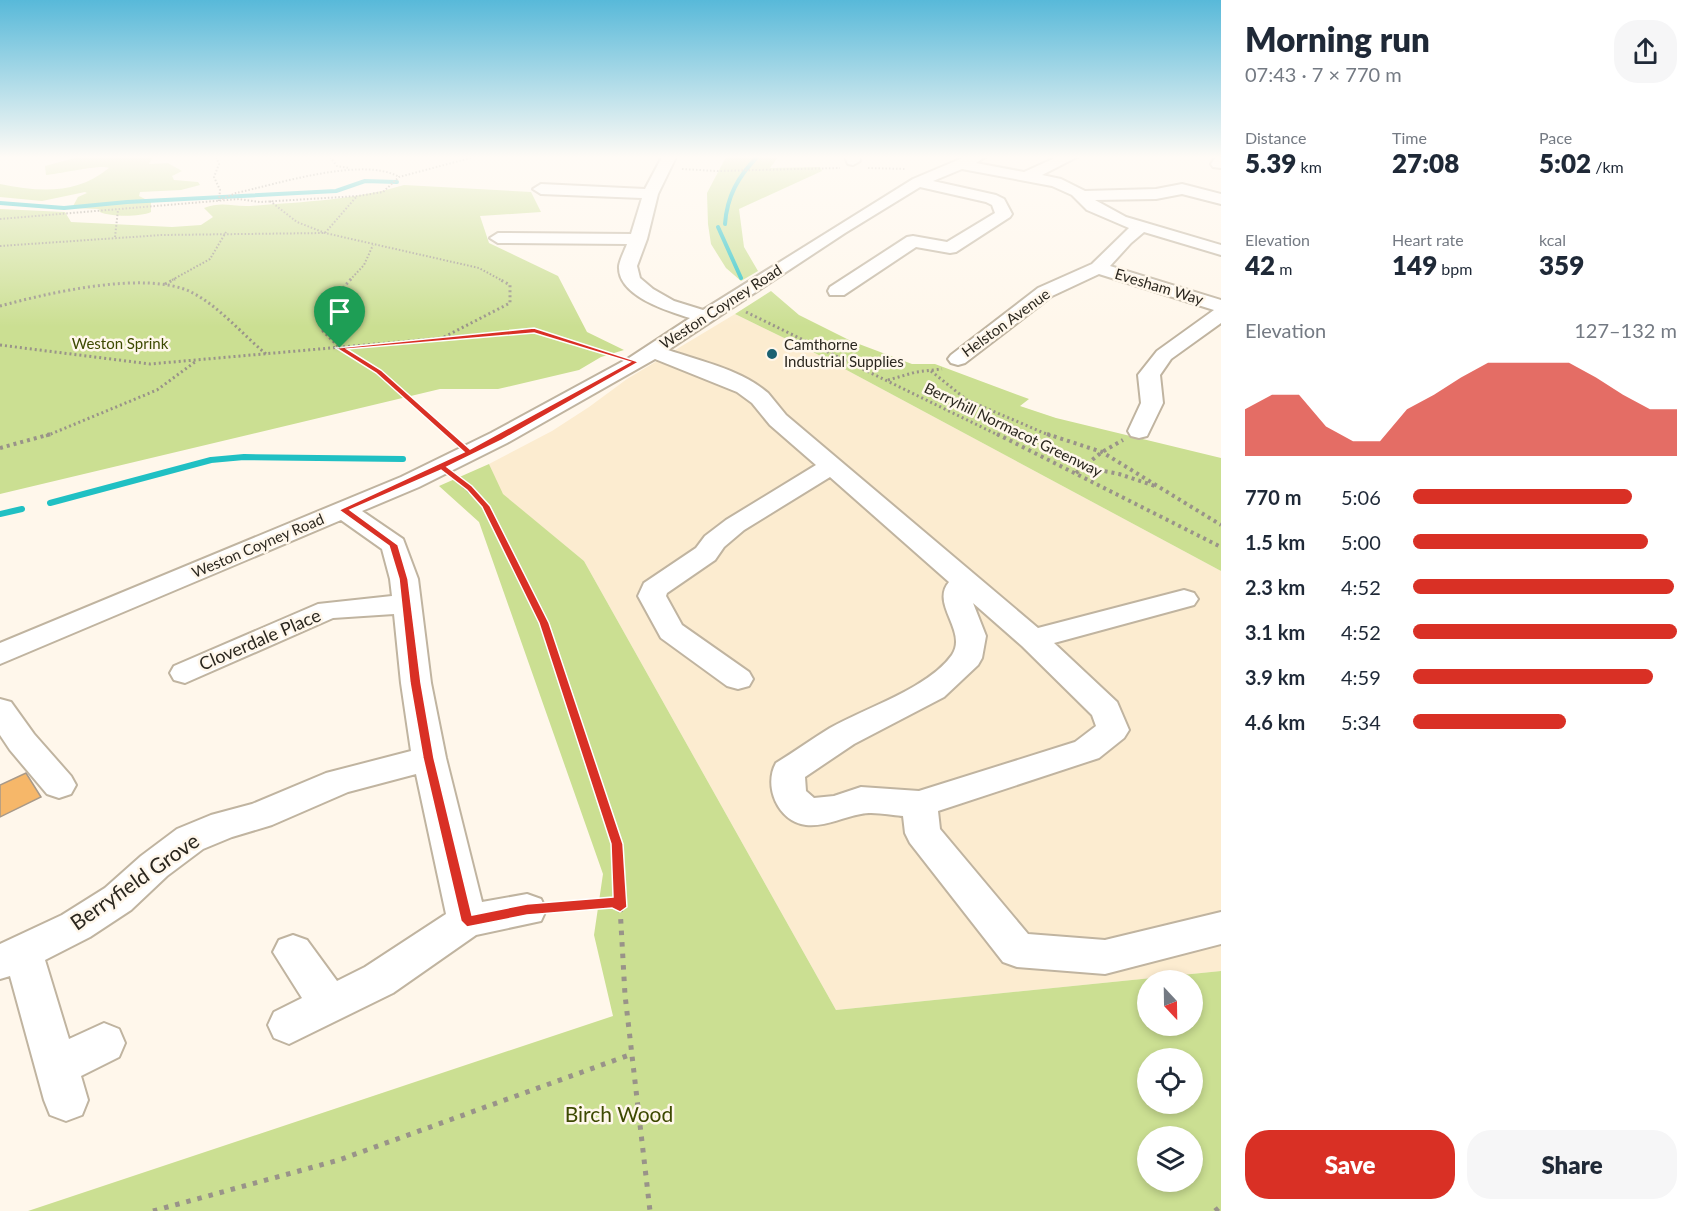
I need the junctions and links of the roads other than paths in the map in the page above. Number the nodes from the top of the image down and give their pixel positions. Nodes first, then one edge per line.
1 (647, 214) edge
2 (868, 214) edge
3 (1004, 214) edge
4 (1104, 214) edge
5 (1142, 226) junction
6 (498, 238) dead end
7 (639, 239) junction
8 (1221, 250) edge
9 (1098, 268) junction
10 (837, 291) dead end
11 (1221, 306) edge
12 (1221, 314) edge
13 (705, 317) junction
14 (644, 357) junction
15 (958, 358) road end
16 (1139, 431) road end
17 (833, 465) junction
18 (343, 510) junction
19 (966, 581) junction
20 (1184, 599) dead end
21 (406, 604) junction
22 (1032, 639) junction
23 (0, 654) edge
24 (185, 672) dead end
25 (738, 679) dead end
26 (0, 710) edge
27 (429, 758) junction
28 (60, 785) dead end
29 (919, 804) junction
30 (527, 910) road end
31 (467, 921) junction
32 (1221, 928) edge
33 (293, 952) dead end
34 (12, 957) edge
35 (329, 1004) junction
36 (289, 1024) dead end
37 (104, 1043) dead end

1 - 7 street
2 - 13 street, Weston Coyney Road
3 - 10 street
4 - 5 street
5 - 8 street
5 - 9 street, Helston Avenue
6 - 7 street
7 - 13 street
9 - 11 street, Evesham Way
9 - 15 street, Helston Avenue
12 - 16 street
13 - 14 street, Weston Coyney Road
14 - 17 street
14 - 18 street, Weston Coyney Road
17 - 19 street
17 - 25 street
18 - 21 street
18 - 23 street, Weston Coyney Road
19 - 22 street
19 - 29 street
20 - 22 street
21 - 24 street, Cloverdale Place
21 - 27 street
22 - 29 street
26 - 28 street
27 - 31 street
27 - 34 street, Berryfield Grove
29 - 32 street
30 - 31 street
31 - 35 street
33 - 35 street
34 - 37 street, Berryfield Grove
35 - 36 street

